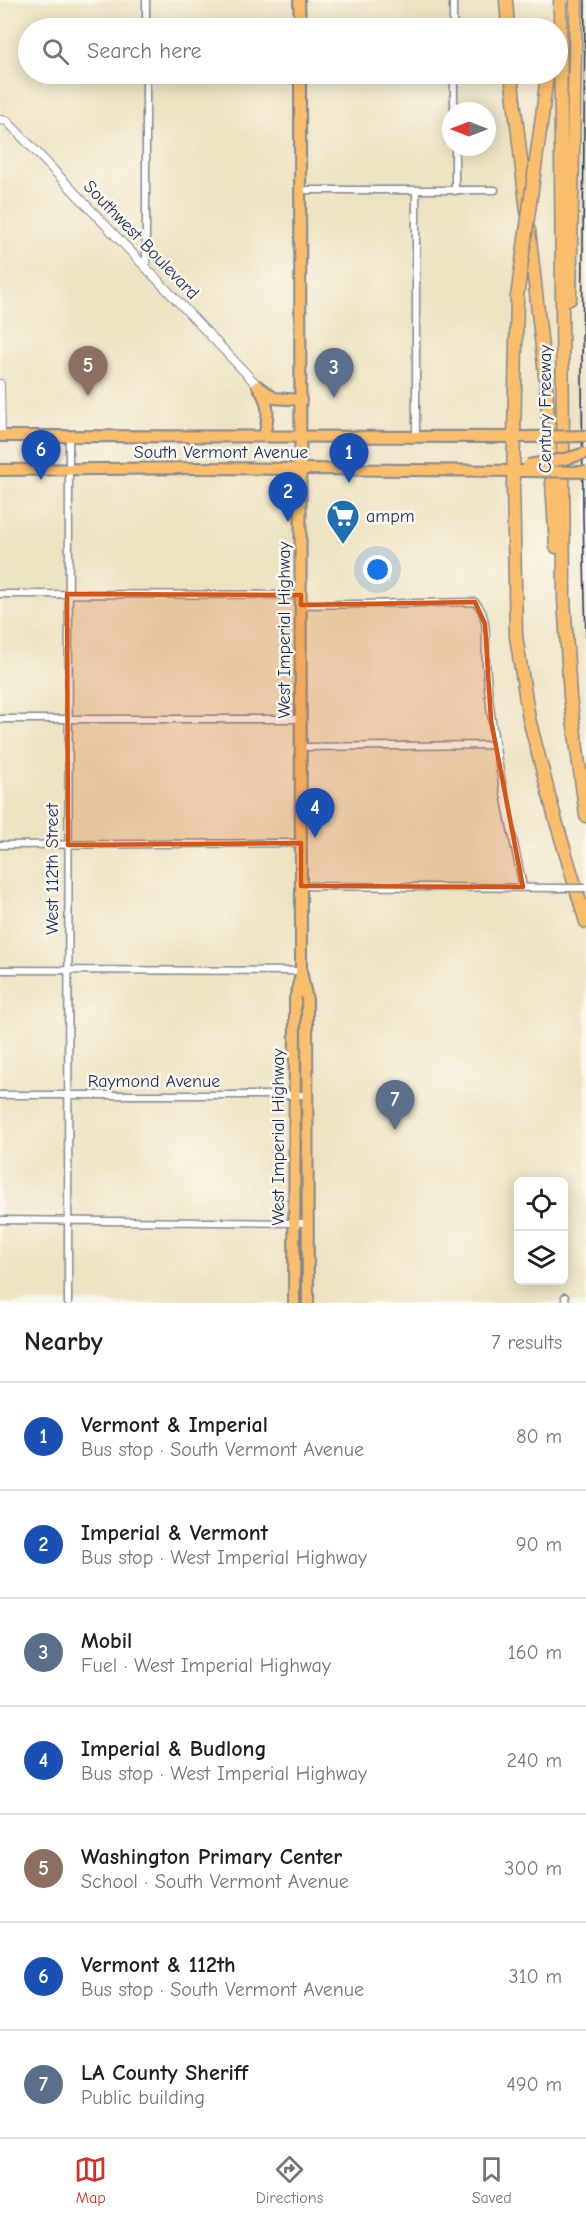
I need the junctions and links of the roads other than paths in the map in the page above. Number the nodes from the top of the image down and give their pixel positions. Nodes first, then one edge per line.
1 (146, 0) edge
2 (299, 0) edge
3 (453, 0) edge
4 (506, 0) edge
5 (558, 0) edge
6 (576, 0) edge
7 (146, 18) edge
8 (300, 18) edge
9 (453, 18) edge
10 (507, 18) edge
11 (554, 18) edge
12 (558, 18) edge
13 (146, 84) edge
14 (300, 84) edge
15 (454, 84) edge
16 (512, 84) edge
17 (546, 84) edge
18 (559, 84) edge
19 (454, 102) edge
20 (0, 120) edge
21 (455, 156) edge
22 (301, 190) junction
23 (455, 190) junction
24 (495, 190) dead end
25 (416, 191) junction
26 (146, 267) junction
27 (0, 384) edge
28 (258, 386) junction
29 (301, 400) junction
30 (563, 428) junction
31 (69, 435) junction
32 (0, 436) edge
33 (264, 436) junction
34 (586, 436) edge
35 (301, 437) junction
36 (416, 437) junction
37 (520, 437) junction
38 (586, 453) edge
39 (528, 468) junction
40 (300, 469) junction
41 (0, 470) edge
42 (68, 470) junction
43 (513, 471) junction
44 (586, 472) edge
45 (0, 594) edge
46 (67, 594) junction
47 (300, 600) junction
48 (570, 697) junction
49 (0, 719) edge
50 (67, 719) junction
51 (301, 719) junction
52 (495, 745) junction
53 (301, 747) junction
54 (586, 816) edge
55 (301, 843) junction
56 (0, 845) edge
57 (68, 845) junction
58 (301, 886) junction
59 (523, 887) junction
60 (586, 888) edge
61 (586, 922) edge
62 (0, 970) edge
63 (68, 971) junction
64 (301, 971) junction
65 (295, 999) junction
66 (308, 1074) junction
67 (0, 1095) edge
68 (308, 1095) junction
69 (68, 1096) junction
70 (295, 1096) junction
71 (0, 1220) edge
72 (68, 1220) junction
73 (294, 1223) junction
74 (308, 1223) junction
75 (68, 1303) edge
76 (294, 1303) edge
77 (308, 1303) edge

1 - 7 street
2 - 8 main road
3 - 9 street
4 - 10 highway
5 - 11 highway
5 - 12 highway, Century Freeway
6 - 30 highway
13 - 26 street
14 - 22 main road, West Imperial Highway
15 - 19 street
16 - 48 highway
17 - 37 highway, bridge
18 - 30 highway, Century Freeway
20 - 26 street, Southwest Boulevard
21 - 23 street
22 - 25 street
22 - 29 main road, West Imperial Highway
23 - 24 street
23 - 25 street
25 - 36 street
26 - 28 street, Southwest Boulevard
27 - 32 street
28 - 29 main road
28 - 33 main road
29 - 35 main road, West Imperial Highway
30 - 48 highway, Century Freeway
31 - 32 main road, South Vermont Avenue
31 - 33 main road, South Vermont Avenue
31 - 42 street, West 112th Street
33 - 35 main road, South Vermont Avenue
34 - 37 main road, South Vermont Avenue, bridge
35 - 36 main road, South Vermont Avenue
35 - 40 main road, West Imperial Highway
36 - 37 main road, South Vermont Avenue
37 - 43 highway
38 - 39 main road, bridge
39 - 43 main road, South Vermont Avenue
39 - 44 main road, South Vermont Avenue, bridge
40 - 42 main road, South Vermont Avenue
40 - 43 main road, South Vermont Avenue
40 - 47 main road, West Imperial Highway
41 - 42 main road, South Vermont Avenue
42 - 46 street, West 112th Street
43 - 61 highway
45 - 46 street
46 - 47 street
46 - 50 street, West 112th Street
47 - 51 main road, West Imperial Highway
47 - 52 street
48 - 54 highway, Century Freeway
49 - 50 street
50 - 51 street
50 - 57 street, West 112th Street
51 - 53 main road, West Imperial Highway
52 - 53 street
52 - 59 street
53 - 55 main road, West Imperial Highway
55 - 57 street
55 - 58 main road, West Imperial Highway
56 - 57 street
57 - 63 street, West 112th Street
58 - 59 street
58 - 64 main road, West Imperial Highway
59 - 60 street, bridge
62 - 63 street
63 - 64 street
63 - 69 street, West 112th Street
64 - 65 main road, West Imperial Highway
64 - 66 main road, West Imperial Highway
65 - 66 main road
65 - 70 main road, West Imperial Highway
66 - 68 main road, West Imperial Highway
67 - 69 street, Raymond Avenue
68 - 70 street, Raymond Avenue
68 - 74 main road, West Imperial Highway
69 - 70 street, Raymond Avenue
69 - 72 street, West 112th Street
70 - 73 main road, West Imperial Highway
71 - 72 street
72 - 73 street
72 - 75 street, West 112th Street
73 - 74 street
73 - 76 main road, West Imperial Highway
74 - 77 main road, West Imperial Highway

